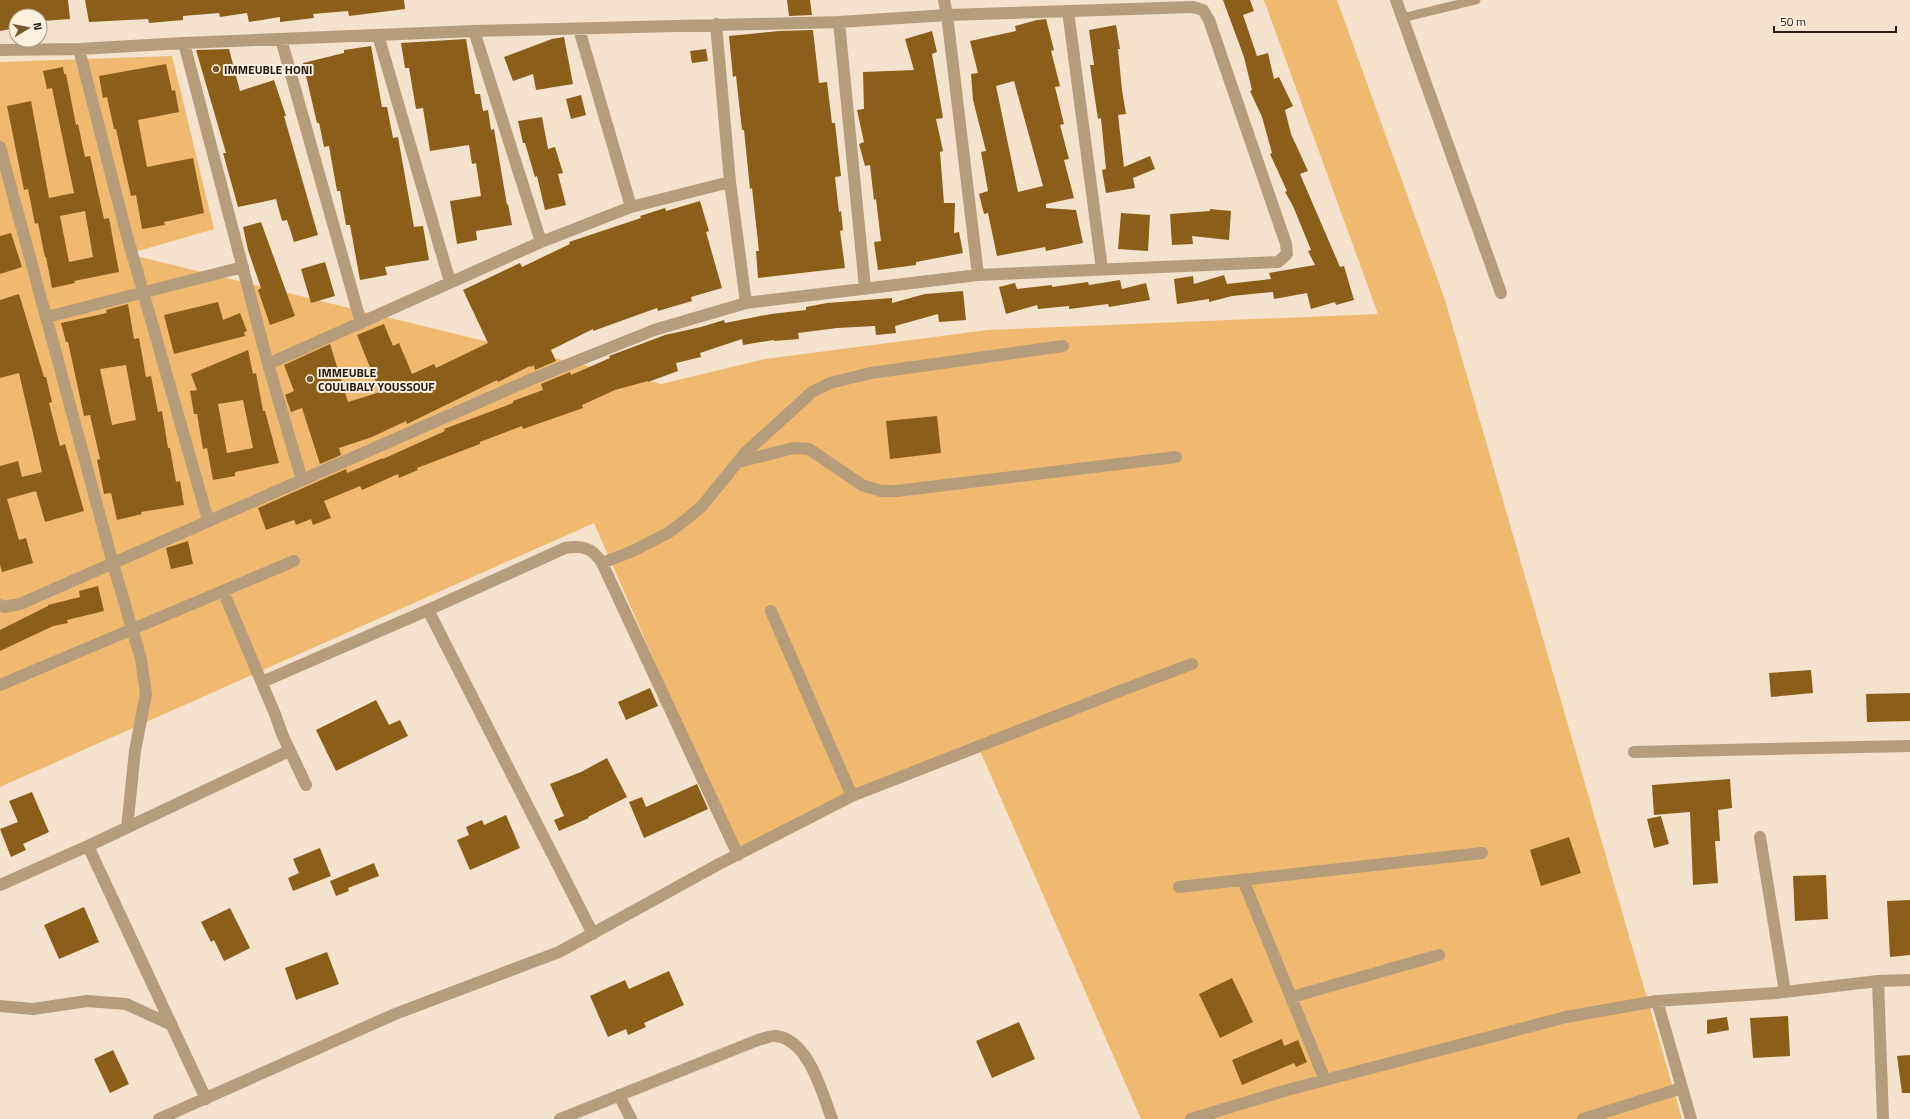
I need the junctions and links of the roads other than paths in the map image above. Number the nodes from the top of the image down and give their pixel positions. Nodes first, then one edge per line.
1 (944, 0) edge
2 (1396, 0) edge
3 (1476, 0) edge
4 (1068, 11) junction
5 (947, 15) junction
6 (1402, 18) junction
7 (839, 22) junction
8 (716, 24) junction
9 (579, 29) junction
10 (474, 31) junction
11 (378, 35) junction
12 (282, 39) junction
13 (184, 43) junction
14 (79, 49) junction
15 (0, 50) edge
16 (0, 147) edge
17 (730, 182) junction
18 (632, 207) junction
19 (541, 242) junction
20 (242, 267) junction
21 (1102, 268) junction
22 (978, 275) junction
23 (450, 282) junction
24 (865, 288) junction
25 (143, 293) junction
26 (1501, 293) dead end
27 (746, 303) junction
28 (47, 317) junction
29 (361, 323) junction
30 (1063, 346) dead end
31 (268, 364) junction
32 (1176, 457) dead end
33 (738, 462) junction
34 (302, 480) junction
35 (208, 520) junction
36 (294, 561) dead end
37 (602, 563) junction
38 (113, 564) junction
39 (223, 591) junction
40 (0, 605) edge
41 (428, 610) junction
42 (771, 611) dead end
43 (132, 628) junction
44 (1192, 664) dead end
45 (262, 682) junction
46 (0, 685) edge
47 (1910, 746) edge
48 (290, 750) junction
49 (1634, 752) dead end
50 (306, 785) dead end
51 (852, 796) junction
52 (127, 828) junction
53 (1760, 837) dead end
54 (88, 846) junction
55 (1482, 853) dead end
56 (738, 855) junction
57 (1243, 880) junction
58 (0, 885) edge
59 (1178, 887) dead end
60 (593, 934) junction
61 (1439, 955) dead end
62 (1910, 980) edge
63 (1878, 981) junction
64 (1785, 992) junction
65 (1292, 997) junction
66 (1658, 1001) junction
67 (0, 1006) edge
68 (172, 1026) junction
69 (1325, 1080) junction
70 (1682, 1088) junction
71 (619, 1095) junction
72 (206, 1099) junction
73 (159, 1119) edge
74 (560, 1119) edge
75 (631, 1119) edge
76 (832, 1119) edge
77 (1191, 1119) edge
78 (1582, 1119) edge
79 (1691, 1119) edge
80 (1883, 1119) edge

1 - 5 street
2 - 6 street
3 - 6 lane
4 - 5 street
4 - 21 street
4 - 21 street
5 - 7 street
5 - 22 street
6 - 26 street
7 - 8 street
7 - 24 street
8 - 9 street
8 - 17 street
9 - 10 street
9 - 18 street
10 - 11 street
10 - 19 street
11 - 12 street
11 - 23 street
12 - 13 street
12 - 29 street
13 - 14 street
13 - 20 street
14 - 15 street
14 - 25 street
16 - 28 street
17 - 18 street
17 - 27 street
18 - 19 street
19 - 23 street
20 - 25 street
20 - 31 street
21 - 22 street
22 - 24 street
23 - 29 street
24 - 27 street
25 - 28 street
25 - 35 street
27 - 34 street
28 - 38 street
29 - 31 street
30 - 33 street
31 - 34 street
32 - 33 street
33 - 37 street
34 - 35 street
35 - 38 street
36 - 39 street
37 - 41 street
37 - 56 street
38 - 40 street
38 - 43 street
39 - 43 street
39 - 45 street
41 - 45 street
41 - 60 street
42 - 51 street
43 - 46 street
43 - 52 street
44 - 51 street
45 - 48 street
47 - 49 street
48 - 50 street
48 - 52 street
51 - 56 street
52 - 54 street
53 - 64 street
54 - 58 street
54 - 68 street
55 - 57 street
56 - 60 street
57 - 59 street
57 - 65 street
60 - 72 street
61 - 65 street
62 - 63 street
63 - 64 street
63 - 80 street
64 - 66 street
65 - 69 street
66 - 69 street
66 - 70 street
67 - 68 street
68 - 72 street
69 - 77 street
70 - 78 street
70 - 79 street
71 - 74 street
71 - 75 street
71 - 76 street
72 - 73 street

